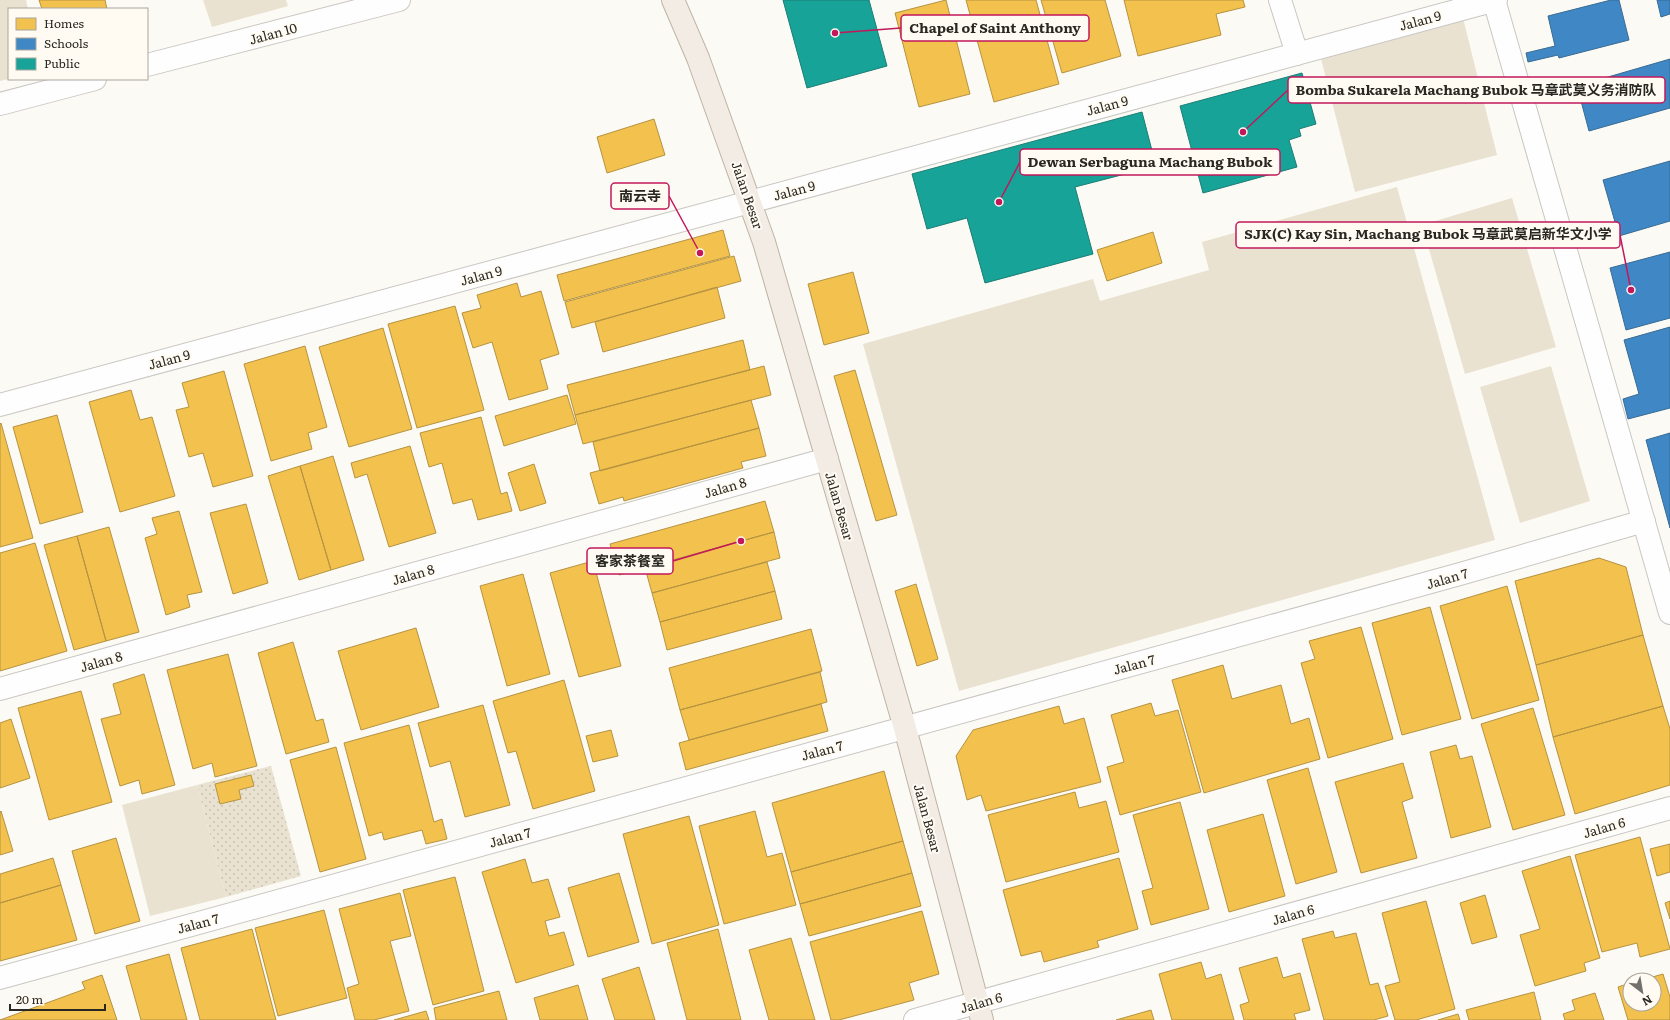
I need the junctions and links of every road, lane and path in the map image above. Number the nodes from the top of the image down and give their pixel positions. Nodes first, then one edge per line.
1 (399, 0) edge
2 (673, 0) edge
3 (1280, 0) edge
4 (1495, 0) edge
5 (1296, 54) junction
6 (148, 66) edge
7 (91, 80) edge
8 (0, 104) edge
9 (751, 202) junction
10 (0, 405) edge
11 (827, 459) junction
12 (1644, 521) junction
13 (1670, 612) edge
14 (0, 689) edge
15 (905, 728) junction
16 (1670, 808) edge
17 (0, 978) edge
18 (980, 1011) edge
19 (915, 1020) edge

1 - 6 street, Jalan 10
2 - 9 main road, Jalan Besar
3 - 5 street
4 - 5 street, Jalan 9
4 - 12 street
5 - 9 street, Jalan 9
7 - 8 street
9 - 10 street, Jalan 9
9 - 11 main road, Jalan Besar
11 - 14 street, Jalan 8
11 - 15 main road, Jalan Besar
12 - 13 street
12 - 15 street, Jalan 7
15 - 17 street, Jalan 7
15 - 18 main road, Jalan Besar
16 - 18 street, Jalan 6
18 - 19 street, Jalan 6

